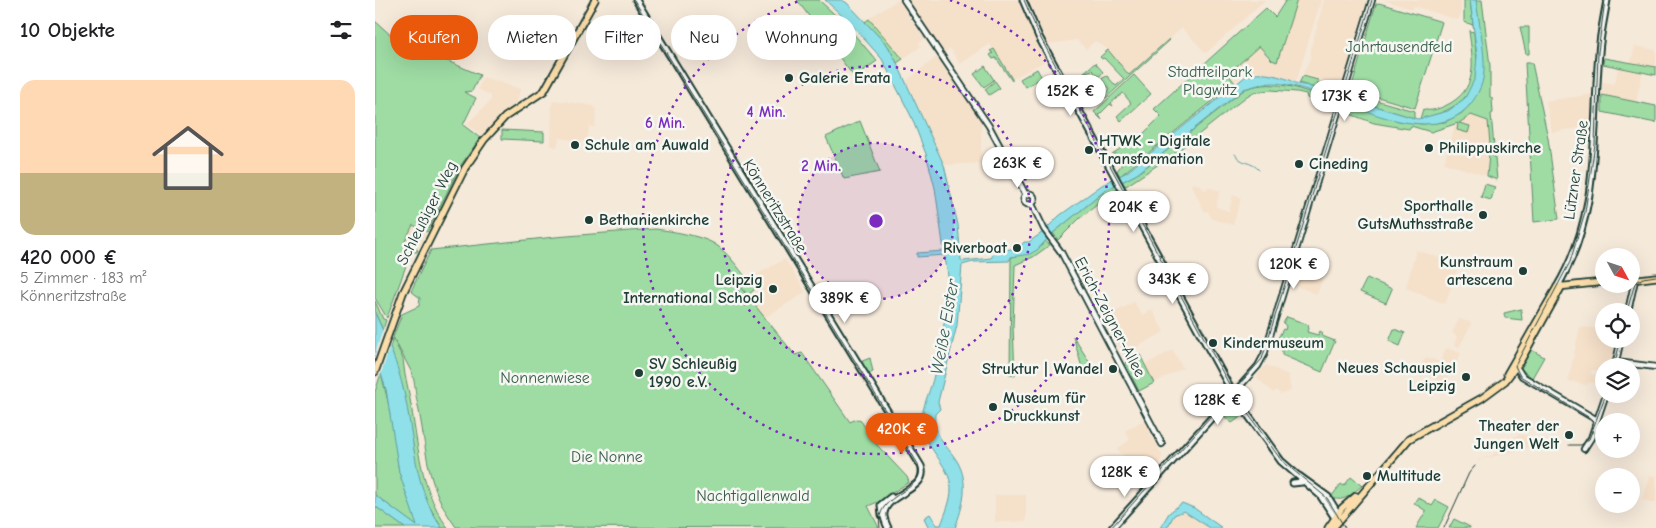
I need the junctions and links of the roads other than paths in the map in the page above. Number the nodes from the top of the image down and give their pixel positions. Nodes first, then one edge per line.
1 (595, 0) edge
2 (636, 0) edge
3 (904, 0) edge
4 (1023, 0) edge
5 (1372, 0) edge
6 (1605, 0) edge
7 (1599, 53) junction
8 (1565, 276) junction
9 (1656, 277) edge
10 (1640, 279) edge
11 (1595, 283) edge
12 (1572, 285) junction
13 (1559, 286) junction
14 (1515, 361) junction
15 (1640, 365) edge
16 (1656, 366) edge
17 (1515, 368) junction
18 (375, 370) edge
19 (1497, 388) junction
20 (1233, 394) junction
21 (1595, 419) edge
22 (1595, 424) edge
23 (1162, 444) dead end
24 (1584, 449) dead end
25 (919, 464) junction
26 (1302, 480) junction
27 (1368, 487) junction
28 (1331, 501) junction
29 (1347, 503) junction
30 (882, 510) junction
31 (1337, 517) junction
32 (888, 528) edge
33 (1112, 528) edge
34 (1327, 528) edge
35 (1333, 528) edge

1 - 18 main road, Schleußiger Weg
2 - 25 main road, Könneritzstraße
3 - 23 street, Erich-Zeigner-Allee
4 - 20 main road
5 - 20 street
6 - 7 main road, Lützner Straße
6 - 7 main road, Lützner Straße
7 - 8 main road, Lützner Straße
8 - 12 main road
8 - 13 main road, Lützner Straße
9 - 10 main road
11 - 12 main road
12 - 13 main road
13 - 14 main road, Lützner Straße
13 - 17 main road, Lützner Straße
14 - 17 street
14 - 19 main road, Lützner Straße
15 - 16 street
17 - 19 main road, Lützner Straße
17 - 21 street
19 - 27 main road, Lützner Straße
20 - 26 main road
20 - 33 main road
22 - 24 street
25 - 30 main road
25 - 30 main road, Könneritzstraße
26 - 28 main road
26 - 31 main road
27 - 29 main road, Lützner Straße
27 - 31 main road, Lützner Straße
28 - 29 main road
28 - 31 main road
29 - 31 main road, Lützner Straße
30 - 32 main road
31 - 34 main road
31 - 35 main road

